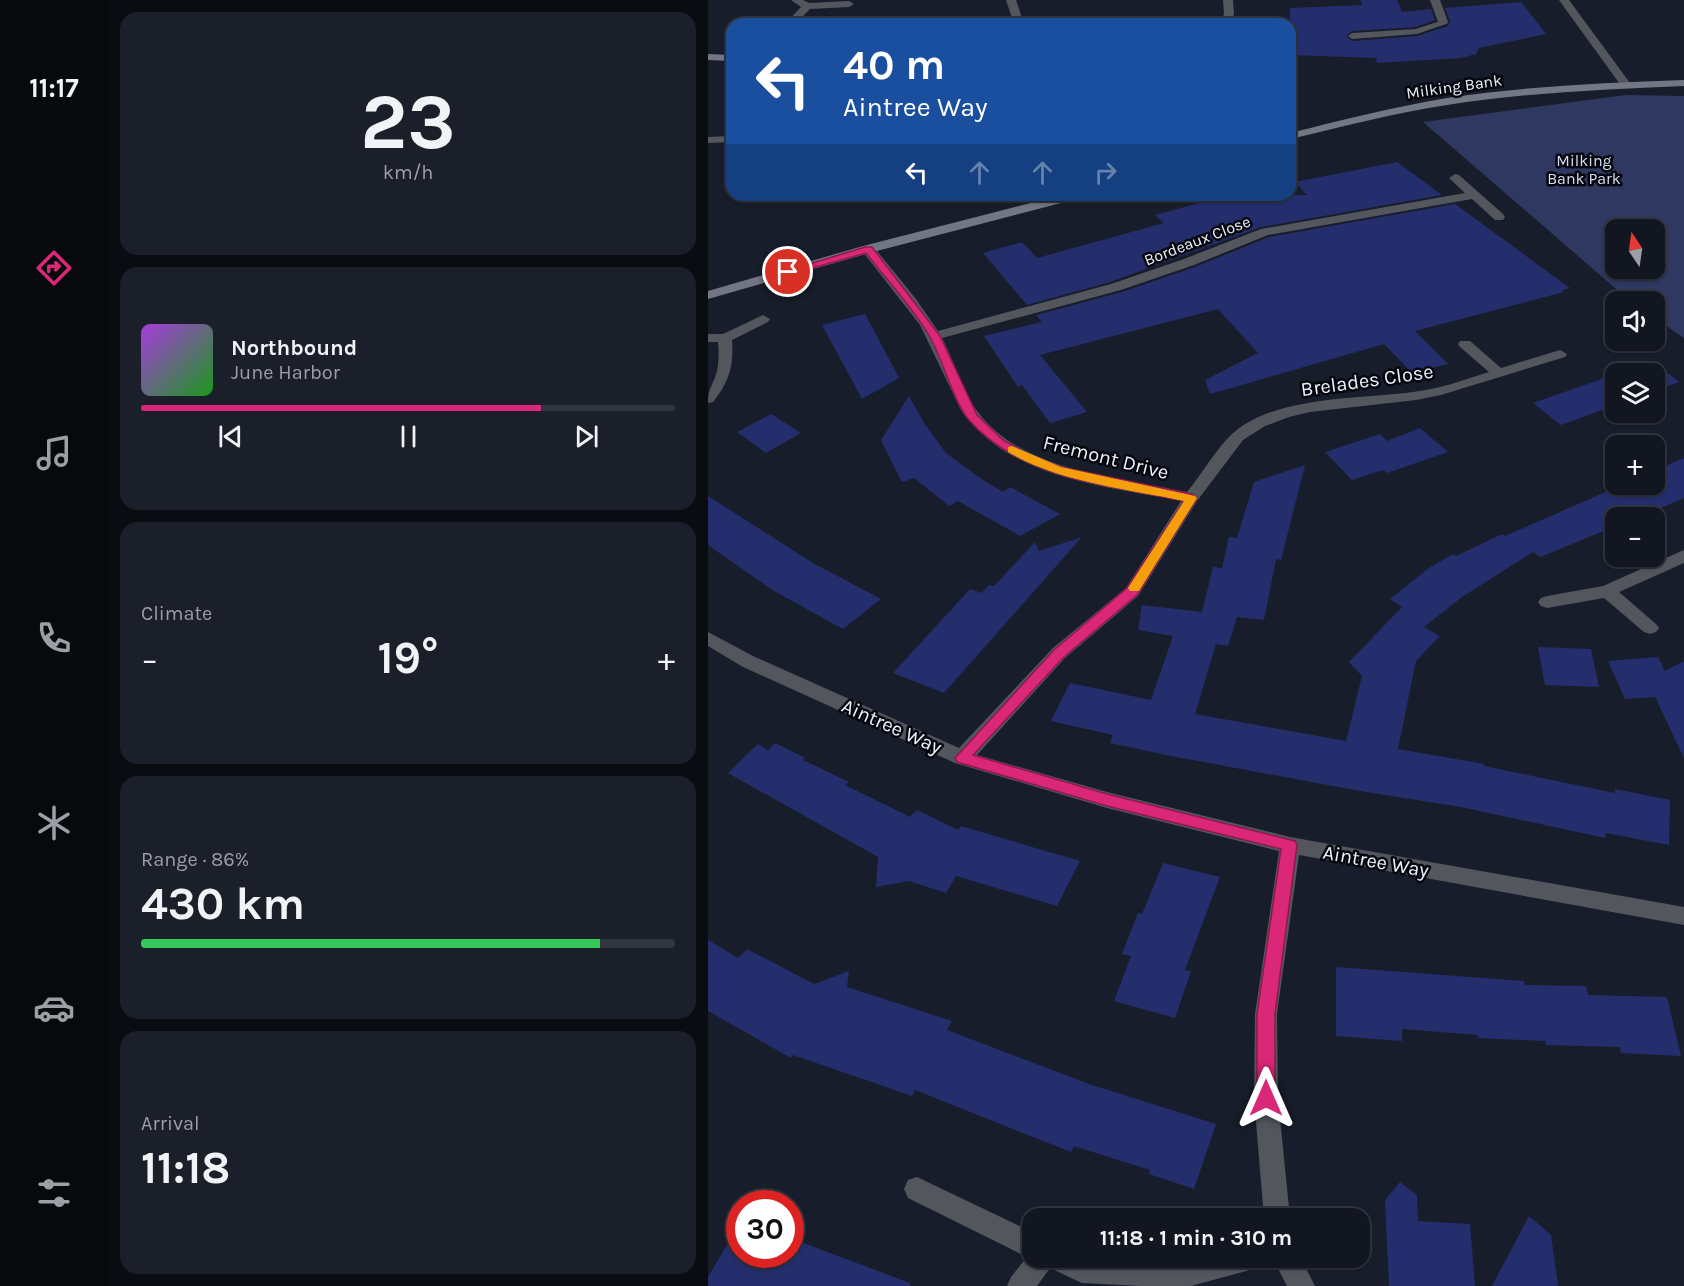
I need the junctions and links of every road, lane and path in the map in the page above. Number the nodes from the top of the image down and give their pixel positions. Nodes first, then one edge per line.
1 (796, 0) edge
2 (1011, 0) edge
3 (1228, 0) edge
4 (1435, 0) edge
5 (1564, 0) edge
6 (849, 4) dead end
7 (807, 6) junction
8 (796, 18) edge
9 (1017, 18) edge
10 (1227, 18) edge
11 (1443, 22) joint
12 (1352, 36) dead end
13 (708, 57) edge
14 (726, 58) edge
15 (1684, 83) edge
16 (1626, 85) junction
17 (1296, 135) edge
18 (726, 140) edge
19 (708, 141) edge
20 (1455, 177) dead end
21 (1475, 195) junction
22 (1053, 201) edge
23 (1499, 217) dead end
24 (868, 249) junction
25 (708, 295) edge
26 (763, 319) dead end
27 (934, 336) junction
28 (708, 338) edge
29 (725, 338) junction
30 (1465, 344) dead end
31 (1560, 354) dead end
32 (1498, 373) junction
33 (708, 399) edge
34 (1191, 498) junction
35 (1684, 556) edge
36 (1606, 591) junction
37 (1547, 602) dead end
38 (1650, 628) dead end
39 (708, 638) edge
40 (962, 758) junction
41 (1290, 845) junction
42 (1684, 916) edge
43 (917, 1189) dead end
44 (1276, 1208) edge
45 (1022, 1240) edge
46 (1034, 1268) edge
47 (1078, 1268) edge
48 (1208, 1268) edge
49 (1291, 1268) edge
50 (1020, 1286) edge
51 (1302, 1286) edge

1 - 7 street
2 - 9 street
3 - 10 street
4 - 11 street
5 - 16 street
6 - 7 street
7 - 8 street
11 - 12 lane
13 - 14 street
15 - 16 street, Milking Bank
16 - 17 street, Milking Bank
18 - 19 lane
20 - 21 street
21 - 23 street
21 - 27 street, Bordeaux Close
22 - 24 street
24 - 25 street
24 - 27 street, Fremont Drive
26 - 29 street
27 - 34 street, Fremont Drive
28 - 29 street
29 - 33 street
30 - 32 street
31 - 32 street, Brelades Close
32 - 34 street, Brelades Close
34 - 40 street, Brelades Close
35 - 36 street
36 - 37 street
36 - 38 street
39 - 40 street, Aintree Way
40 - 41 street, Aintree Way
41 - 42 street, Aintree Way
41 - 44 street
43 - 45 street
46 - 50 street
47 - 48 street
49 - 51 street

